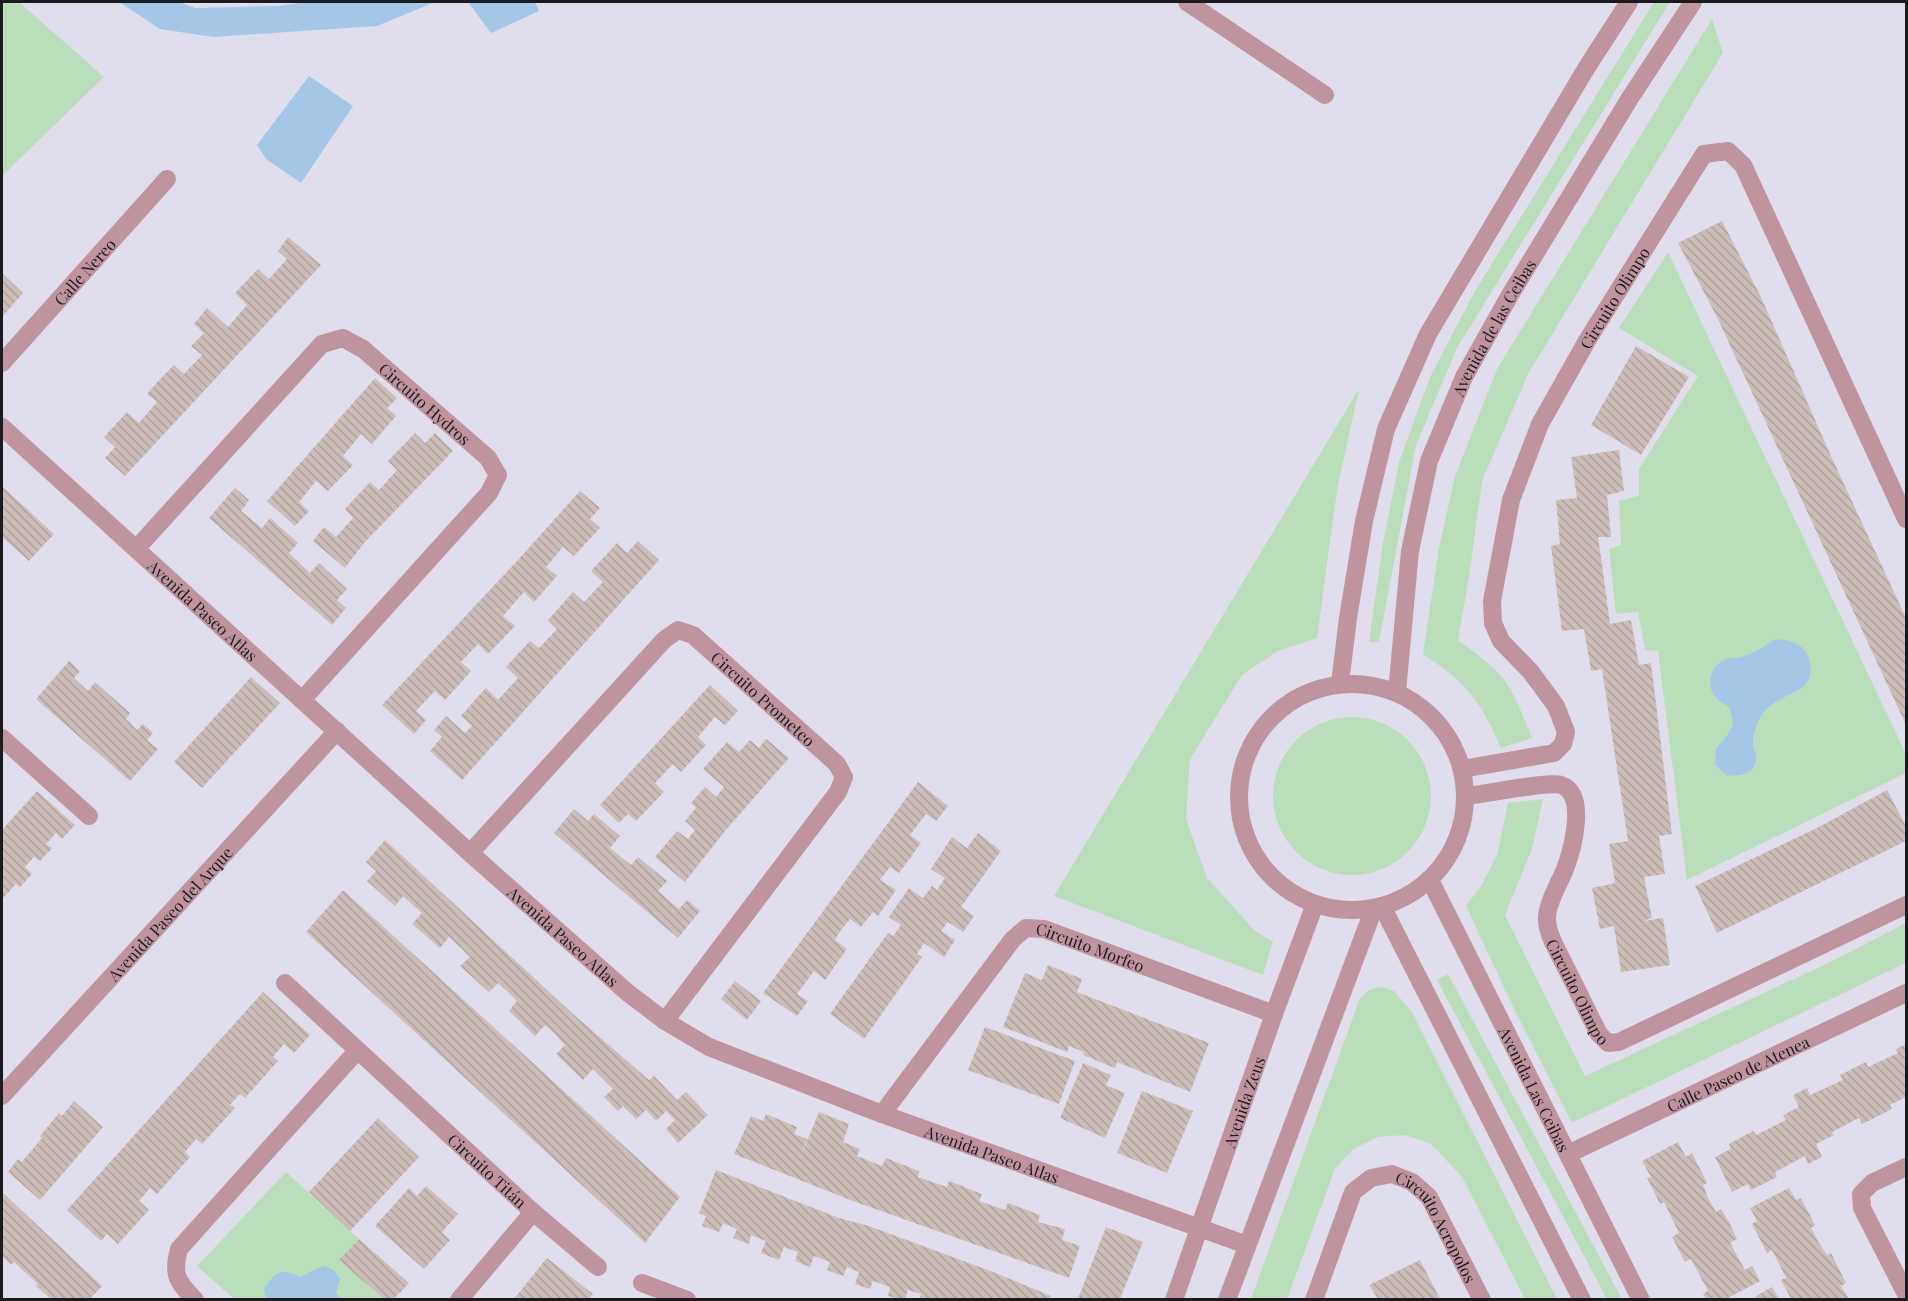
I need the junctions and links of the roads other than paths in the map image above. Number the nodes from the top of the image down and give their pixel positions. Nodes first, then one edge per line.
1 (1187, 2) edge
2 (1629, 2) edge
3 (1693, 2) edge
4 (1325, 94) dead end
5 (167, 179) dead end
6 (2, 363) edge
7 (2, 427) edge
8 (1906, 519) edge
9 (136, 549) junction
10 (1341, 683) junction
11 (1397, 692) junction
12 (302, 700) junction
13 (337, 731) junction
14 (4, 746) edge
15 (1462, 769) junction
16 (1466, 796) junction
17 (89, 816) dead end
18 (470, 853) junction
19 (1430, 879) junction
20 (1315, 904) junction
21 (1906, 905) edge
22 (1378, 907) junction
23 (285, 983) dead end
24 (1906, 993) edge
25 (1274, 1014) junction
26 (665, 1021) junction
27 (357, 1051) junction
28 (2, 1096) edge
29 (882, 1114) junction
30 (1568, 1154) junction
31 (1906, 1167) edge
32 (533, 1212) junction
33 (1200, 1228) junction
34 (1246, 1245) junction
35 (598, 1267) dead end
36 (642, 1283) dead end
37 (1906, 1294) edge
38 (195, 1299) edge
39 (459, 1299) edge
40 (687, 1299) edge
41 (1174, 1299) edge
42 (1227, 1299) edge
43 (1314, 1299) edge
44 (1482, 1299) edge
45 (1582, 1299) edge
46 (1641, 1299) edge

1 - 4 street
2 - 10 street
3 - 11 street, Avenida de las Ceibas
5 - 6 street, Calle Nereo
7 - 9 street, Avenida Paseo Atlas
8 - 15 street, Circuito Olimpo
9 - 12 street, Avenida Paseo Atlas
9 - 12 street, Circuito Hydros
10 - 11 street
10 - 20 street
11 - 15 street
12 - 13 street, Avenida Paseo Atlas
13 - 18 street, Avenida Paseo Atlas
13 - 28 street, Avenida Paseo del Arque
14 - 17 street
15 - 16 street
16 - 19 street
16 - 21 street, Circuito Olimpo
18 - 26 street, Avenida Paseo Atlas
18 - 26 street, Circuito Prometeo
19 - 22 street
19 - 30 street, Avenida Las Ceibas
20 - 22 street
20 - 25 street, Avenida Zeus
22 - 34 street
22 - 45 street
23 - 27 street, Circuito Titán
24 - 30 street, Calle Paseo de Atenea
25 - 29 street, Circuito Morfeo
25 - 33 street, Avenida Zeus
26 - 29 street, Avenida Paseo Atlas
27 - 32 street, Circuito Titán
27 - 38 street
29 - 33 street, Avenida Paseo Atlas
30 - 46 street, Avenida Las Ceibas
31 - 37 street
32 - 35 street
32 - 39 street, Circuito Titán
33 - 34 street, Avenida Paseo Atlas
33 - 41 street, Avenida Zeus
34 - 42 street
36 - 40 street
43 - 44 street, Circuito Acropolos

